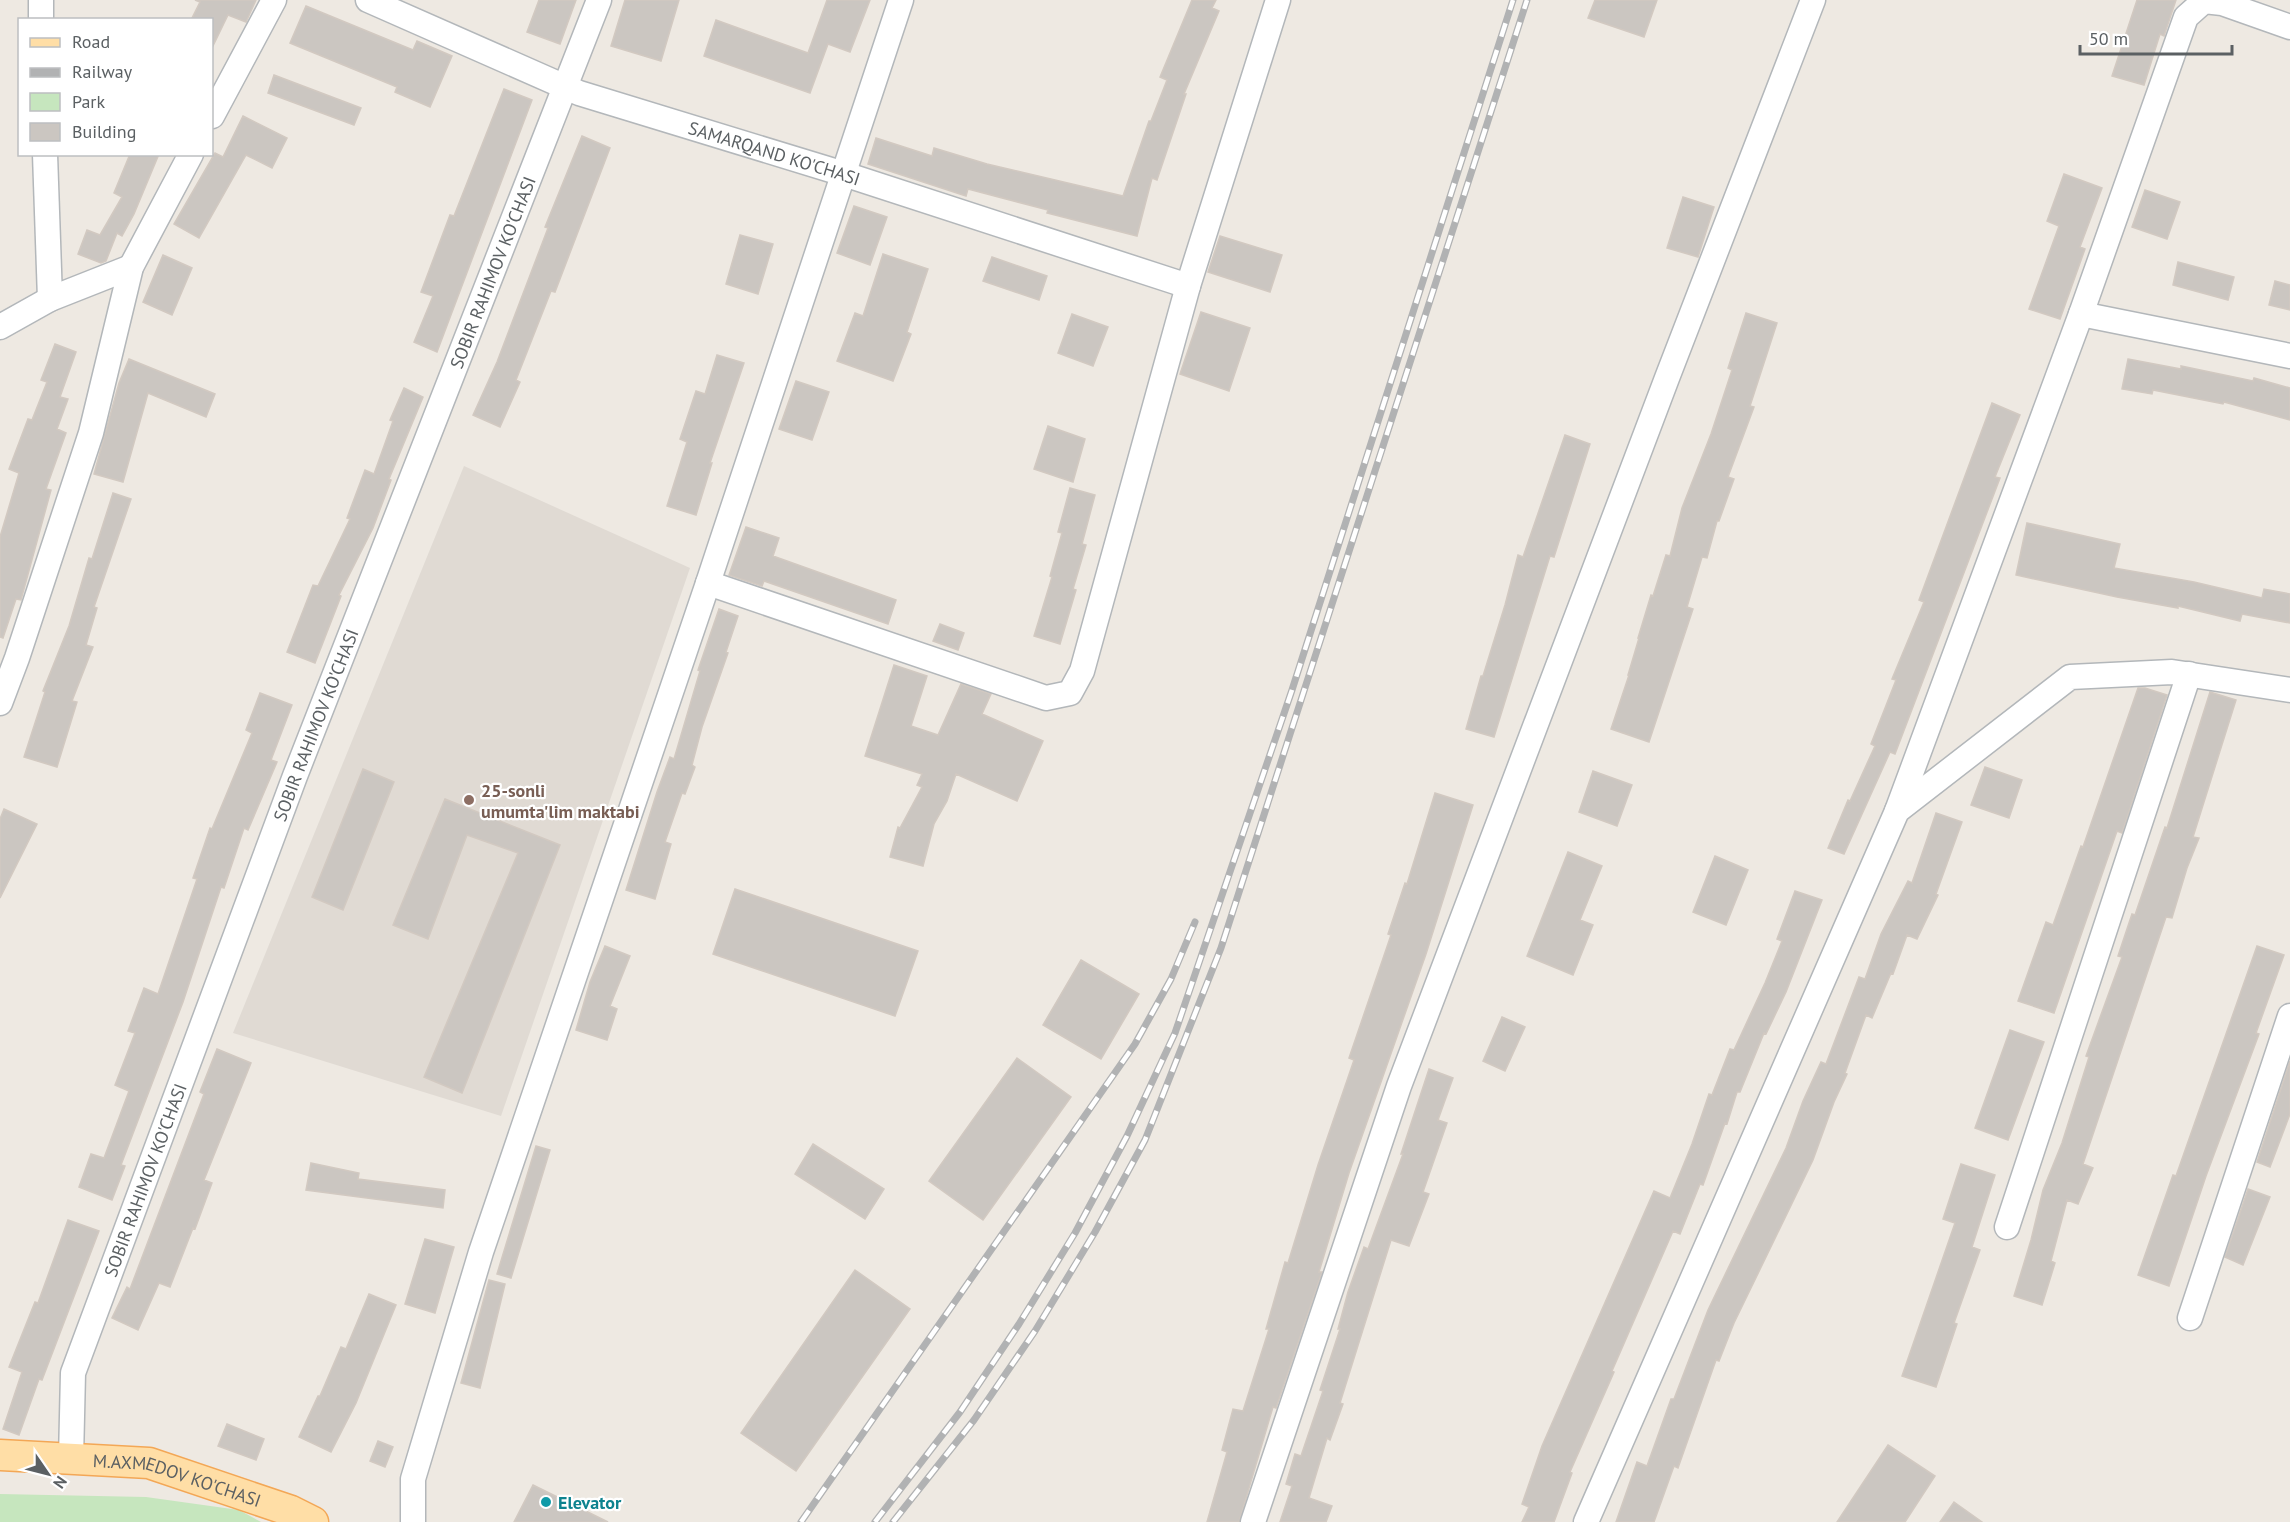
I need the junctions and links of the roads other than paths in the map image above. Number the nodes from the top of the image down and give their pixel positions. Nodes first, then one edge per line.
1 (41, 0) edge
2 (274, 0) edge
3 (368, 0) edge
4 (599, 0) edge
5 (902, 0) edge
6 (1278, 0) edge
7 (1813, 0) edge
8 (41, 18) edge
9 (2290, 27) edge
10 (565, 87) junction
11 (213, 114) edge
12 (45, 156) edge
13 (190, 156) edge
14 (844, 174) junction
15 (131, 267) junction
16 (1188, 286) junction
17 (50, 299) junction
18 (2081, 314) junction
19 (0, 327) edge
20 (2290, 356) edge
21 (708, 583) junction
22 (2189, 674) junction
23 (2290, 690) edge
24 (0, 703) edge
25 (1897, 810) junction
26 (2290, 1016) edge
27 (2007, 1227) dead end
28 (2190, 1318) dead end
29 (0, 1455) edge
30 (71, 1459) junction
31 (313, 1522) edge
32 (413, 1522) edge
33 (1254, 1522) edge
34 (1586, 1522) edge

1 - 8 street
2 - 11 street
3 - 10 street, SAMARQAND KO'CHASI
4 - 10 street, SOBIR RAHIMOV KO'CHASI
5 - 14 street
6 - 16 street
7 - 33 street
9 - 18 street
10 - 14 street, SAMARQAND KO'CHASI
10 - 30 street, SOBIR RAHIMOV KO'CHASI
12 - 17 street
13 - 15 street
14 - 16 street, SAMARQAND KO'CHASI
14 - 21 street
15 - 17 street
15 - 24 street
16 - 21 street
17 - 19 street
18 - 20 street
18 - 25 street
21 - 32 street
22 - 23 street
22 - 25 street
22 - 27 street
25 - 34 street
26 - 28 street
29 - 30 main road, M.AXMEDOV KO'CHASI
30 - 31 main road, M.AXMEDOV KO'CHASI

